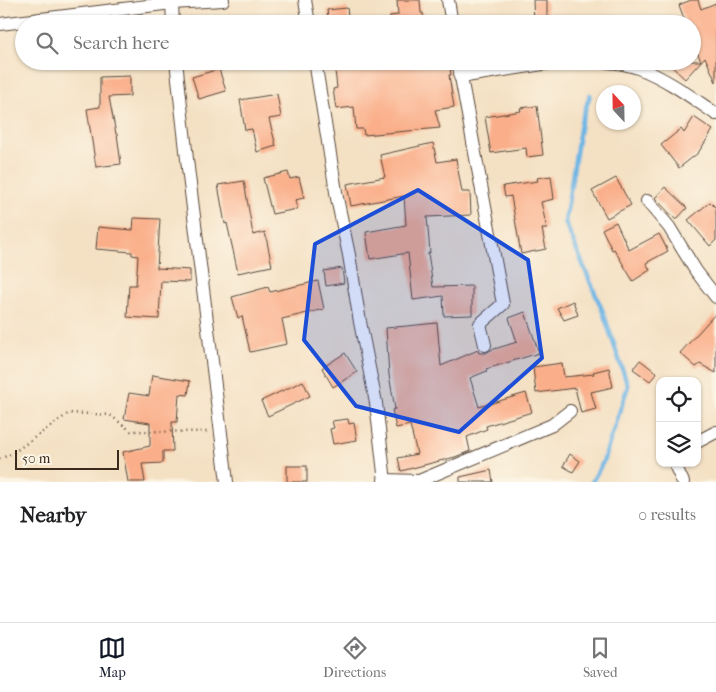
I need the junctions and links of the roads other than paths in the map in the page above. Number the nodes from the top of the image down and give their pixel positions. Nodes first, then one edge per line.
1 (223, 0) edge
2 (305, 0) edge
3 (448, 0) edge
4 (172, 3) junction
5 (74, 15) edge
6 (173, 15) edge
7 (308, 15) edge
8 (450, 15) edge
9 (15, 22) edge
10 (0, 24) edge
11 (177, 70) edge
12 (316, 70) edge
13 (459, 70) edge
14 (505, 70) edge
15 (643, 70) edge
16 (460, 77) junction
17 (716, 114) edge
18 (647, 200) dead end
19 (716, 297) edge
20 (485, 345) dead end
21 (570, 411) dead end
22 (716, 432) edge
23 (701, 440) edge
24 (676, 467) edge
25 (384, 481) edge
26 (227, 482) edge
27 (683, 482) edge

1 - 4 street
2 - 7 street
3 - 8 street
4 - 5 street
4 - 6 street
9 - 10 street
11 - 26 street
12 - 25 street
13 - 16 street
14 - 16 street
15 - 17 street
16 - 20 street
18 - 19 street
21 - 25 street
22 - 23 street
24 - 27 street

